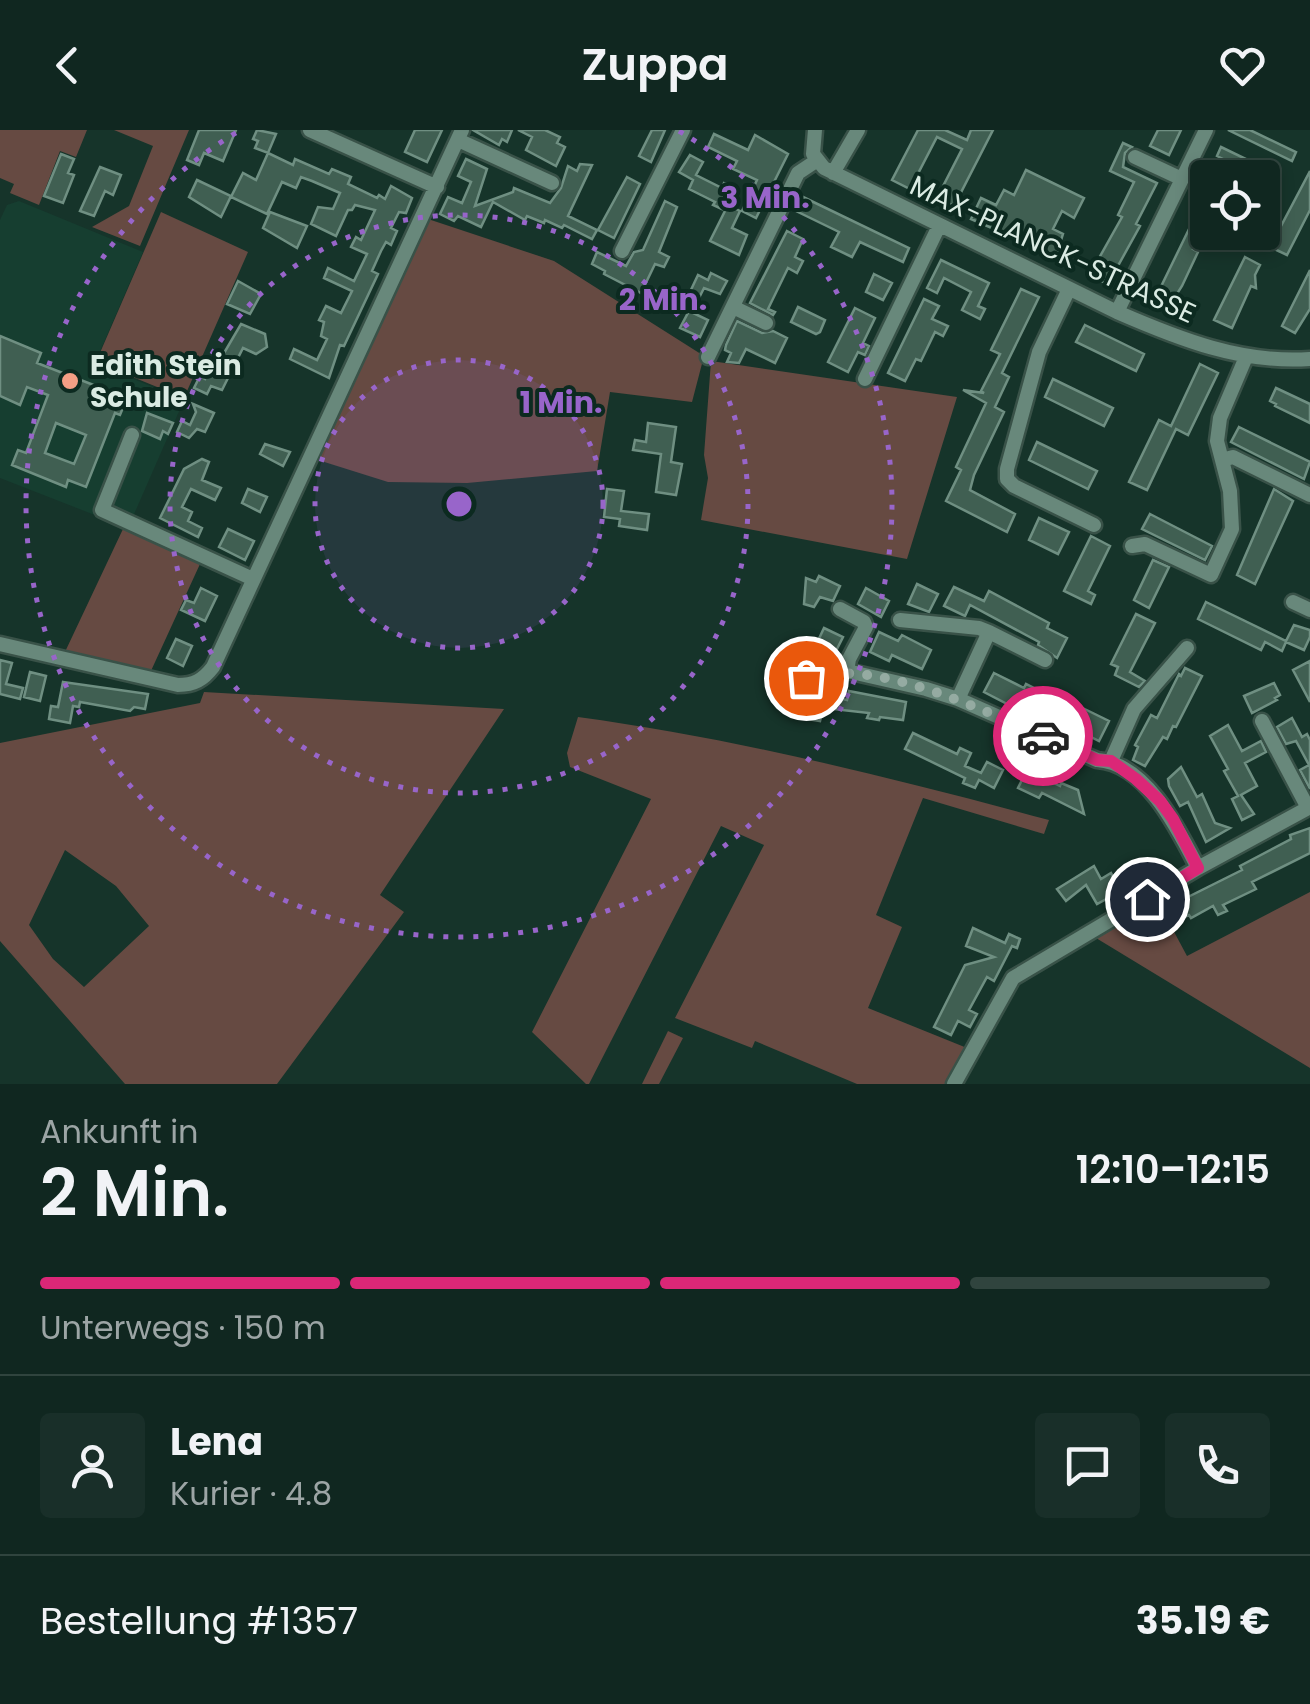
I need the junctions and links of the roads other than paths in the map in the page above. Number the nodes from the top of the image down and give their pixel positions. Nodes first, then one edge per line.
1 (310, 130) edge
2 (682, 130) edge
3 (815, 130) edge
4 (858, 130) edge
5 (1206, 130) edge
6 (460, 135) edge
7 (1135, 158) dead end
8 (816, 161) junction
9 (833, 173) junction
10 (1182, 179) junction
11 (552, 183) dead end
12 (437, 187) junction
13 (938, 226) junction
14 (622, 252) dead end
15 (1069, 289) junction
16 (733, 306) junction
17 (1117, 312) junction
18 (766, 323) dead end
19 (708, 357) dead end
20 (1246, 357) junction
21 (1310, 359) edge
22 (865, 379) dead end
23 (132, 435) dead end
24 (1222, 460) junction
25 (1310, 495) edge
26 (1094, 526) dead end
27 (1132, 546) dead end
28 (253, 579) junction
29 (1292, 602) dead end
30 (840, 609) dead end
31 (1310, 610) edge
32 (900, 620) dead end
33 (988, 632) junction
34 (0, 644) edge
35 (1187, 648) dead end
36 (1045, 660) dead end
37 (847, 672) junction
38 (827, 674) dead end
39 (958, 699) junction
40 (1262, 721) dead end
41 (1111, 761) junction
42 (1309, 808) edge
43 (1198, 868) junction
44 (954, 1084) edge

1 - 12 street
2 - 14 street
3 - 8 street
4 - 9 street
5 - 10 street
6 - 11 street
6 - 12 street
7 - 10 street
8 - 9 street, MAX-PLANCK-STRASSE
8 - 16 street
9 - 13 street, MAX-PLANCK-STRASSE
10 - 17 street
12 - 28 street
13 - 15 street, MAX-PLANCK-STRASSE
13 - 22 street
15 - 17 street, MAX-PLANCK-STRASSE
15 - 26 street
16 - 18 street
16 - 19 street
17 - 20 street, MAX-PLANCK-STRASSE
20 - 21 street, MAX-PLANCK-STRASSE
20 - 24 street
23 - 28 street
24 - 25 street
24 - 27 street
28 - 34 street
29 - 31 street
30 - 37 street
32 - 33 street
33 - 36 street
33 - 39 street
35 - 41 street
37 - 38 street
37 - 39 street
39 - 41 street
40 - 42 street
41 - 43 street
42 - 43 street
43 - 44 street

